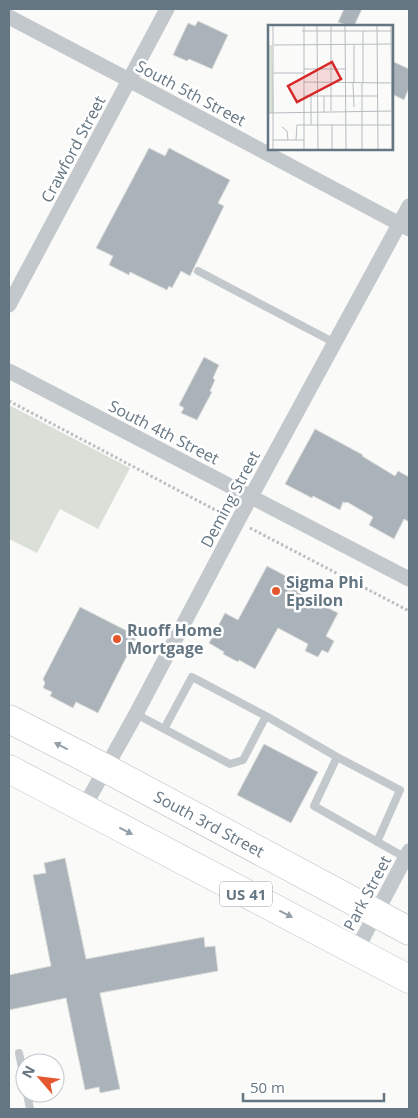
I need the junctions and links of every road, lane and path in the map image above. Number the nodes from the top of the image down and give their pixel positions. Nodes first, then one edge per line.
1 (168, 9) edge
2 (9, 17) edge
3 (129, 80) junction
4 (409, 206) edge
5 (404, 227) edge
6 (198, 270) dead end
7 (9, 305) edge
8 (335, 343) junction
9 (9, 372) edge
10 (9, 401) edge
11 (251, 497) junction
12 (238, 521) junction
13 (409, 579) edge
14 (409, 611) edge
15 (136, 714) junction
16 (266, 716) junction
17 (9, 719) edge
18 (164, 729) junction
19 (337, 757) junction
20 (105, 768) junction
21 (9, 769) edge
22 (83, 809) junction
23 (376, 842) junction
24 (407, 861) edge
25 (376, 913) junction
26 (409, 930) edge
27 (356, 950) junction
28 (409, 979) edge

1 - 3 street, Crawford Street
2 - 3 street, South 5th Street
3 - 5 street, South 5th Street
3 - 7 street, Crawford Street
4 - 5 street, Deming Street
5 - 8 street, Deming Street
6 - 8 lane
8 - 11 street, Deming Street
9 - 11 street, South 4th Street
10 - 12 path
11 - 12 street, Deming Street
11 - 13 street, South 4th Street
12 - 14 path
12 - 15 street, Deming Street
15 - 18 lane
15 - 20 street, Deming Street
16 - 18 lane
16 - 18 lane
16 - 19 lane
20 -> 17 highway, South 3rd Street / US 41
19 - 23 lane
19 - 23 lane
20 - 22 street, Deming Street
20 - 25 highway, South 3rd Street / US 41
21 - 22 highway, US 41
22 -> 27 highway, US 41
23 - 24 lane
24 - 25 street, Park Street
25 - 26 highway, South 3rd Street / US 41
25 - 27 street, Park Street
27 - 28 highway, US 41

